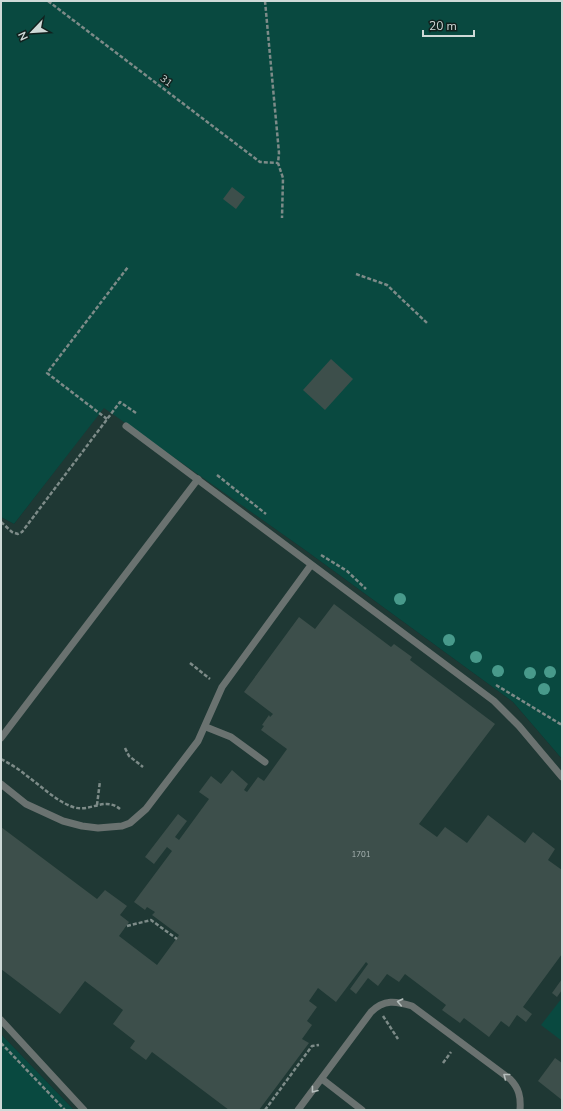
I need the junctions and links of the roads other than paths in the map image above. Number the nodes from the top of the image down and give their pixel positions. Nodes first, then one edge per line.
1 (126, 426) dead end
2 (198, 479) junction
3 (311, 564) junction
4 (206, 727) junction
5 (1, 738) edge
6 (265, 762) dead end
7 (562, 777) edge
8 (1, 784) edge
9 (1, 1020) edge
10 (322, 1079) junction
11 (84, 1110) edge
12 (298, 1110) edge
13 (362, 1110) edge
14 (520, 1110) edge

1 - 2 lane
2 - 3 lane
2 - 5 lane
3 - 4 lane
3 - 7 lane
4 - 6 lane
4 - 8 lane
9 - 11 lane
10 -> 12 lane
10 - 13 lane
14 -> 10 lane

